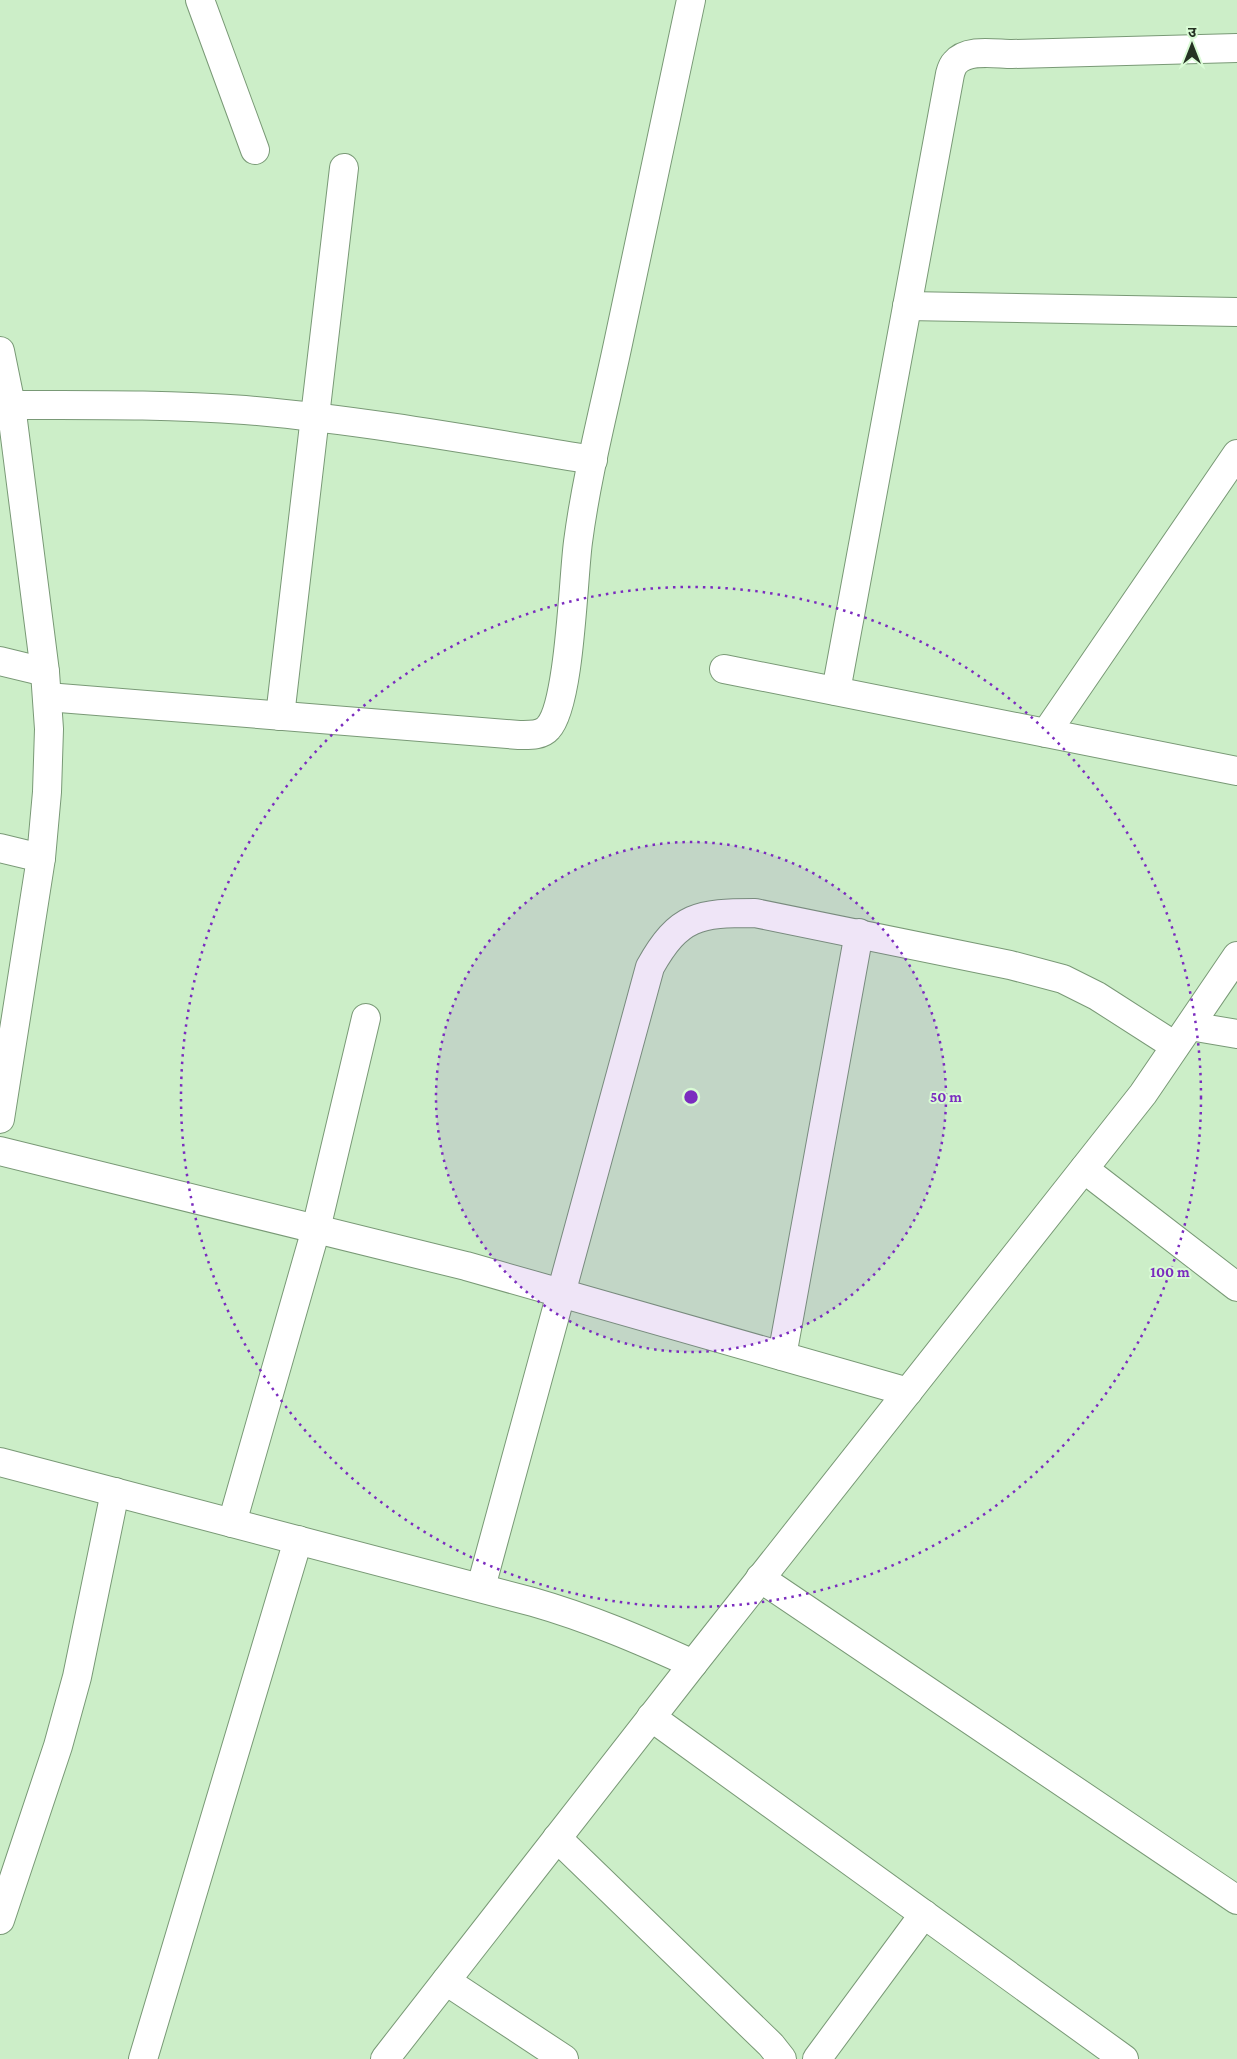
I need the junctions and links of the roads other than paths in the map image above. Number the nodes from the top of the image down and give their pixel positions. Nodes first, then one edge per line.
1 (200, 0) edge
2 (690, 0) edge
3 (1237, 48) edge
4 (255, 150) dead end
5 (344, 168) dead end
6 (907, 306) junction
7 (1237, 312) edge
8 (0, 351) edge
9 (11, 405) junction
10 (315, 418) junction
11 (1237, 454) edge
12 (593, 460) junction
13 (0, 660) edge
14 (724, 669) dead end
15 (46, 684) junction
16 (836, 691) junction
17 (280, 716) junction
18 (1046, 733) junction
19 (1237, 771) edge
20 (0, 848) edge
21 (41, 858) junction
22 (859, 934) junction
23 (1237, 956) edge
24 (366, 1018) dead end
25 (1237, 1034) edge
26 (1182, 1036) junction
27 (0, 1119) edge
28 (0, 1152) edge
29 (1084, 1169) junction
30 (316, 1229) junction
31 (1237, 1286) edge
32 (562, 1294) junction
33 (782, 1356) junction
34 (908, 1392) junction
35 (0, 1462) edge
36 (115, 1492) junction
37 (232, 1522) junction
38 (298, 1540) junction
39 (760, 1578) junction
40 (481, 1587) junction
41 (693, 1664) junction
42 (651, 1717) junction
43 (557, 1838) junction
44 (1237, 1900) edge
45 (924, 1914) junction
46 (0, 1920) edge
47 (446, 1981) junction
48 (143, 2059) edge
49 (385, 2059) edge
50 (564, 2059) edge
51 (782, 2059) edge
52 (817, 2059) edge
53 (1124, 2059) edge

1 - 4 street
2 - 12 street
3 - 6 street
5 - 10 street
6 - 7 street
6 - 16 street
8 - 9 street
9 - 10 street
9 - 15 street
10 - 12 street
10 - 17 street
11 - 18 street
12 - 17 street
13 - 15 street
14 - 16 street
15 - 17 street
15 - 21 street
16 - 18 street
18 - 19 street
20 - 21 street
21 - 27 street
22 - 26 street
22 - 32 street
22 - 33 street
23 - 26 street
24 - 30 street
25 - 26 street
26 - 29 street
28 - 30 street
29 - 31 street
29 - 34 street
30 - 32 street
30 - 37 street
32 - 33 street
32 - 40 street
33 - 34 street
34 - 39 street
35 - 36 street
36 - 37 street
36 - 46 street
37 - 38 street
38 - 40 street
38 - 48 street
39 - 41 street
39 - 44 street
40 - 41 street
41 - 42 street
42 - 43 street
42 - 45 street
43 - 47 street
43 - 51 street
45 - 52 street
45 - 53 street
47 - 49 street
47 - 50 street

